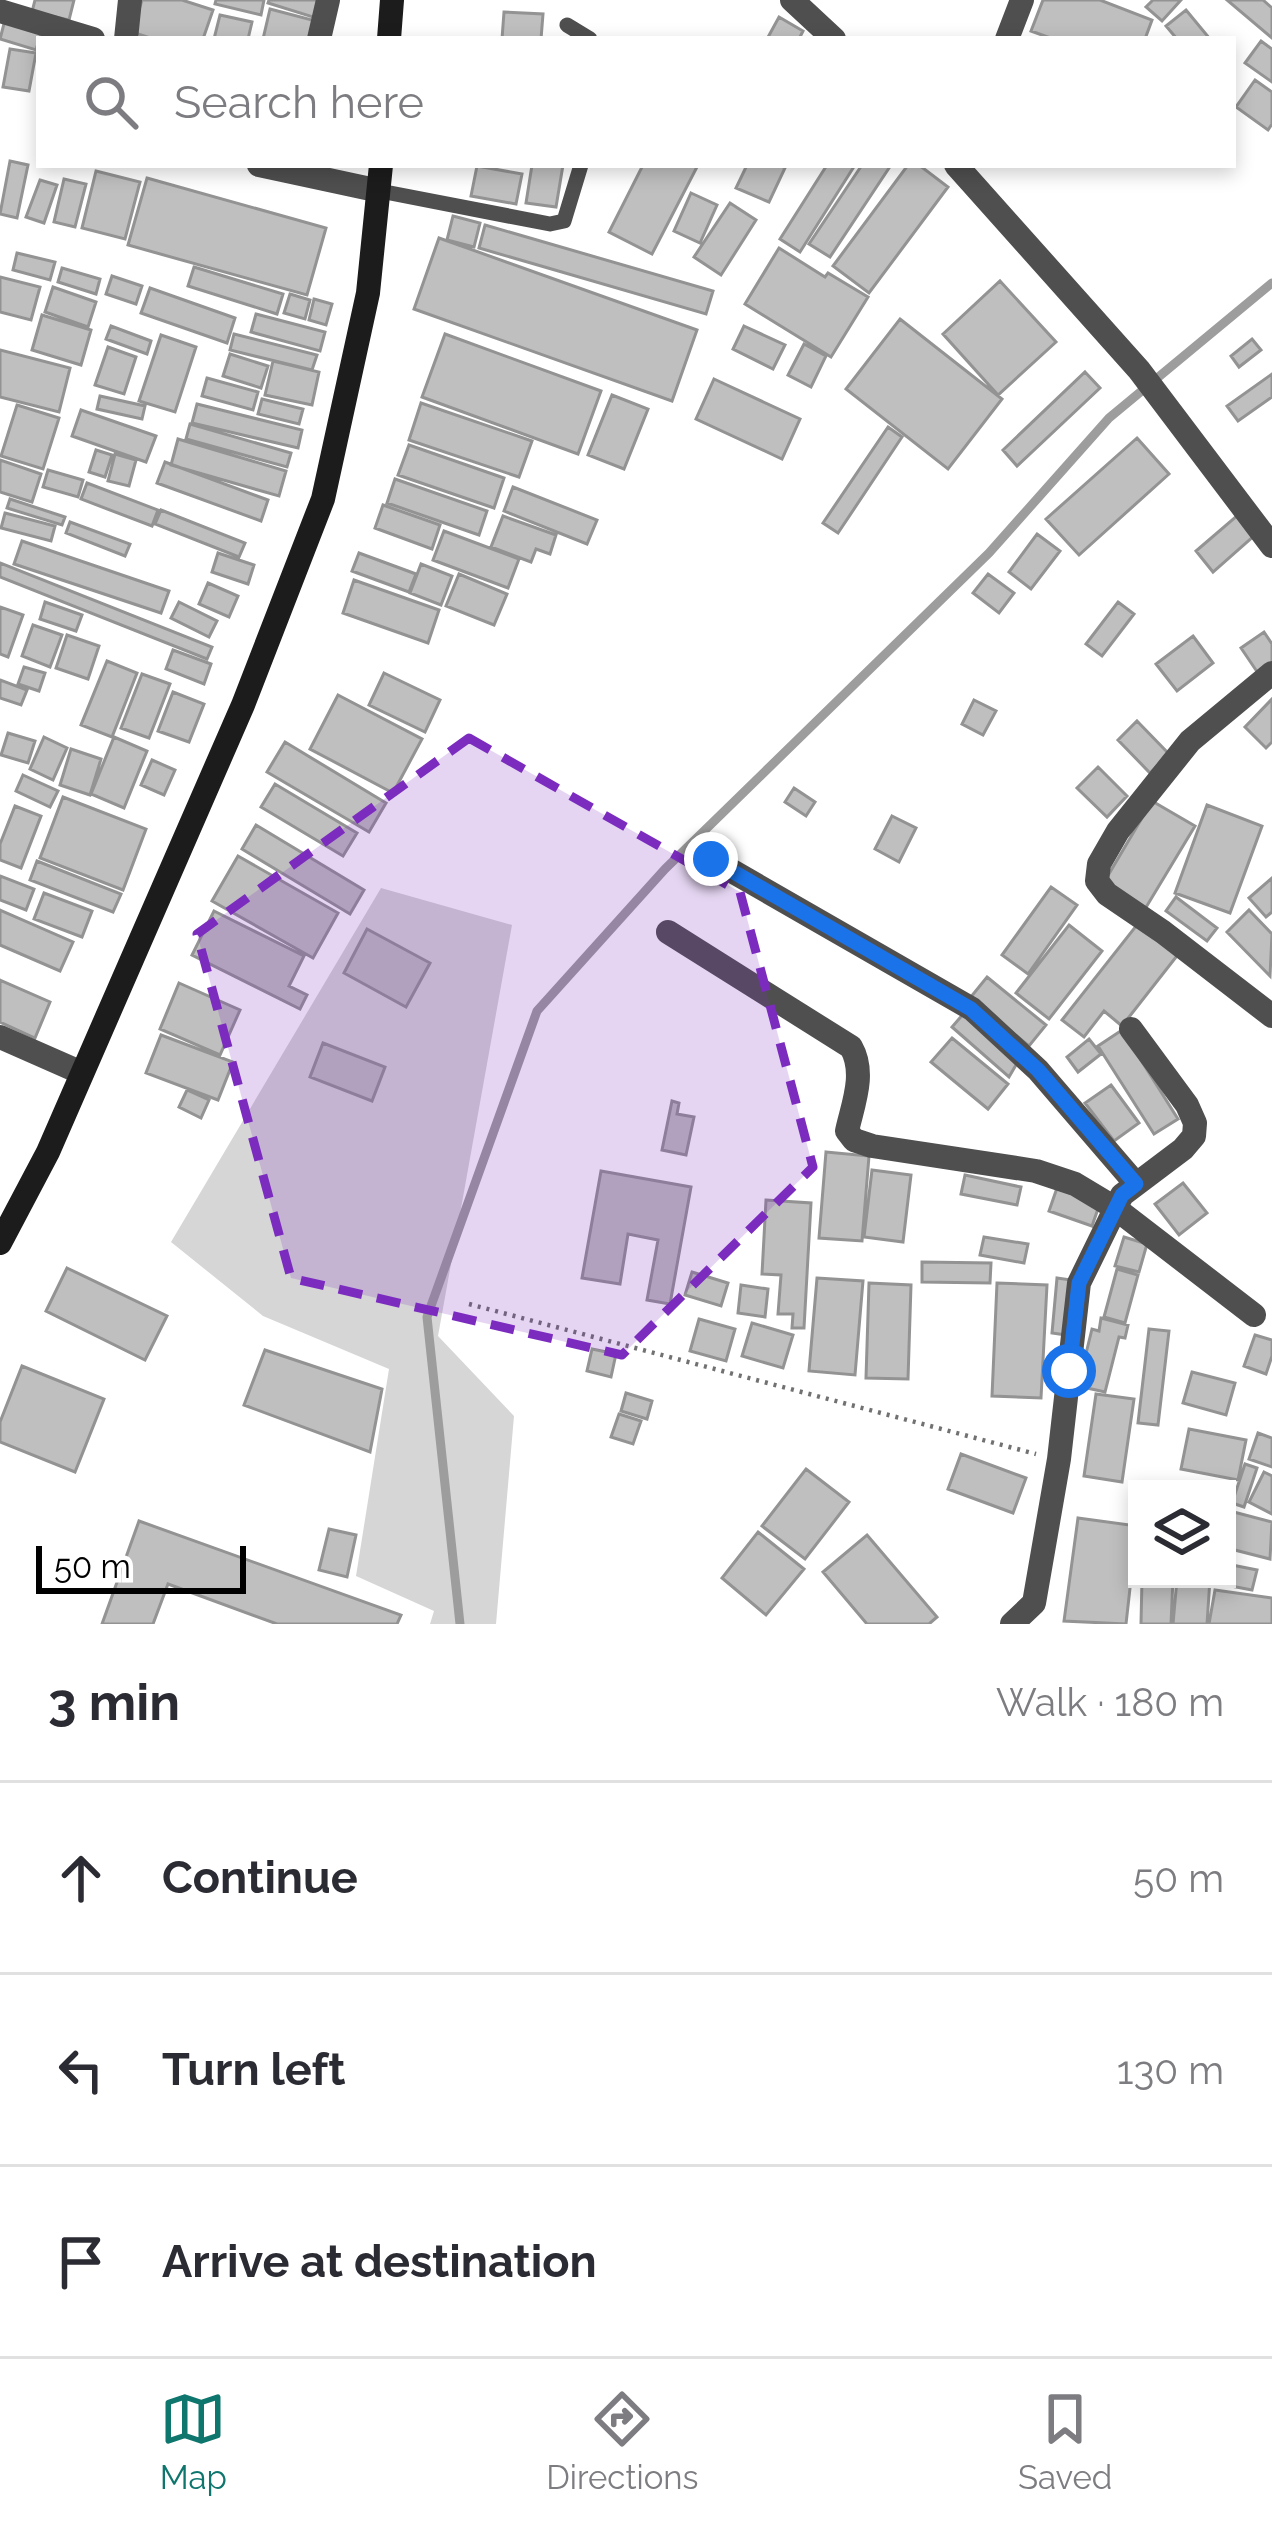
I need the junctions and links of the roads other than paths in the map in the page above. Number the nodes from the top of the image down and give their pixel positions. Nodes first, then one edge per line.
1 (130, 0) edge
2 (328, 0) edge
3 (392, 0) edge
4 (792, 0) edge
5 (1022, 0) edge
6 (0, 10) edge
7 (567, 25) dead end
8 (83, 36) edge
9 (126, 36) edge
10 (321, 36) edge
11 (389, 36) edge
12 (585, 36) edge
13 (831, 36) edge
14 (1008, 36) edge
15 (274, 168) edge
16 (381, 168) edge
17 (580, 168) edge
18 (959, 168) edge
19 (380, 191) junction
20 (1272, 546) edge
21 (1272, 673) edge
22 (711, 859) dead end
23 (668, 932) dead end
24 (1268, 1007) edge
25 (1131, 1029) dead end
26 (0, 1037) edge
27 (82, 1073) junction
28 (1136, 1184) junction
29 (11, 1208) edge
30 (1115, 1208) junction
31 (0, 1244) edge
32 (1254, 1315) dead end
33 (1012, 1624) edge

1 - 9 street
2 - 10 street
3 - 11 main road
4 - 13 street
5 - 14 street
6 - 8 street
7 - 12 lane
15 - 19 street
16 - 19 main road
17 - 19 lane
18 - 20 street
19 - 27 main road
21 - 24 street
22 - 28 street
23 - 30 street
25 - 28 street
26 - 27 street
27 - 29 main road
28 - 30 street
29 - 31 main road
30 - 32 street
30 - 33 street

